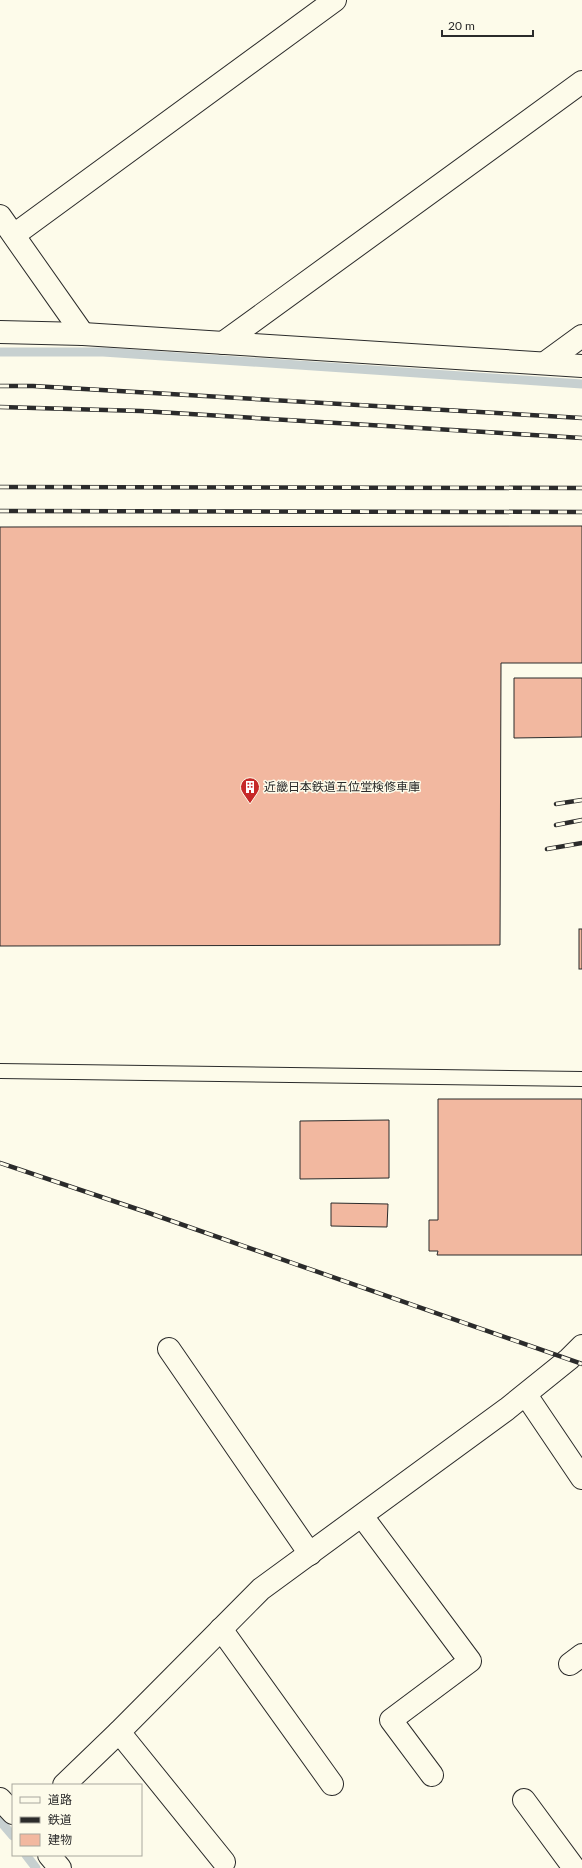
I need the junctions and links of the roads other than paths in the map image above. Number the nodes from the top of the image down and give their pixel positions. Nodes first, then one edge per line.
1 (335, 0) edge
2 (582, 82) edge
3 (0, 216) edge
4 (14, 235) junction
5 (0, 332) edge
6 (83, 334) junction
7 (582, 336) edge
8 (223, 343) junction
9 (545, 363) junction
10 (582, 366) edge
11 (0, 1071) edge
12 (582, 1079) edge
13 (582, 1346) edge
14 (169, 1349) dead end
15 (526, 1395) junction
16 (582, 1478) edge
17 (362, 1516) junction
18 (310, 1554) junction
19 (221, 1629) junction
20 (119, 1732) junction
21 (432, 1775) dead end
22 (65, 1784) edge
23 (332, 1784) dead end
24 (0, 1799) edge
25 (524, 1800) dead end
26 (12, 1812) edge
27 (51, 1856) edge
28 (224, 1862) dead end
29 (60, 1868) edge
30 (574, 1868) edge

1 - 4 street
2 - 8 street
3 - 4 street
4 - 6 street
5 - 6 street
6 - 8 street
7 - 9 street
8 - 9 street
9 - 10 street
11 - 12 lane
13 - 15 street
14 - 18 street
15 - 16 street
15 - 17 street
17 - 18 street
17 - 21 street
18 - 19 street
19 - 20 street
19 - 23 street
20 - 22 street
20 - 28 street
24 - 26 street
25 - 30 street
27 - 29 street

